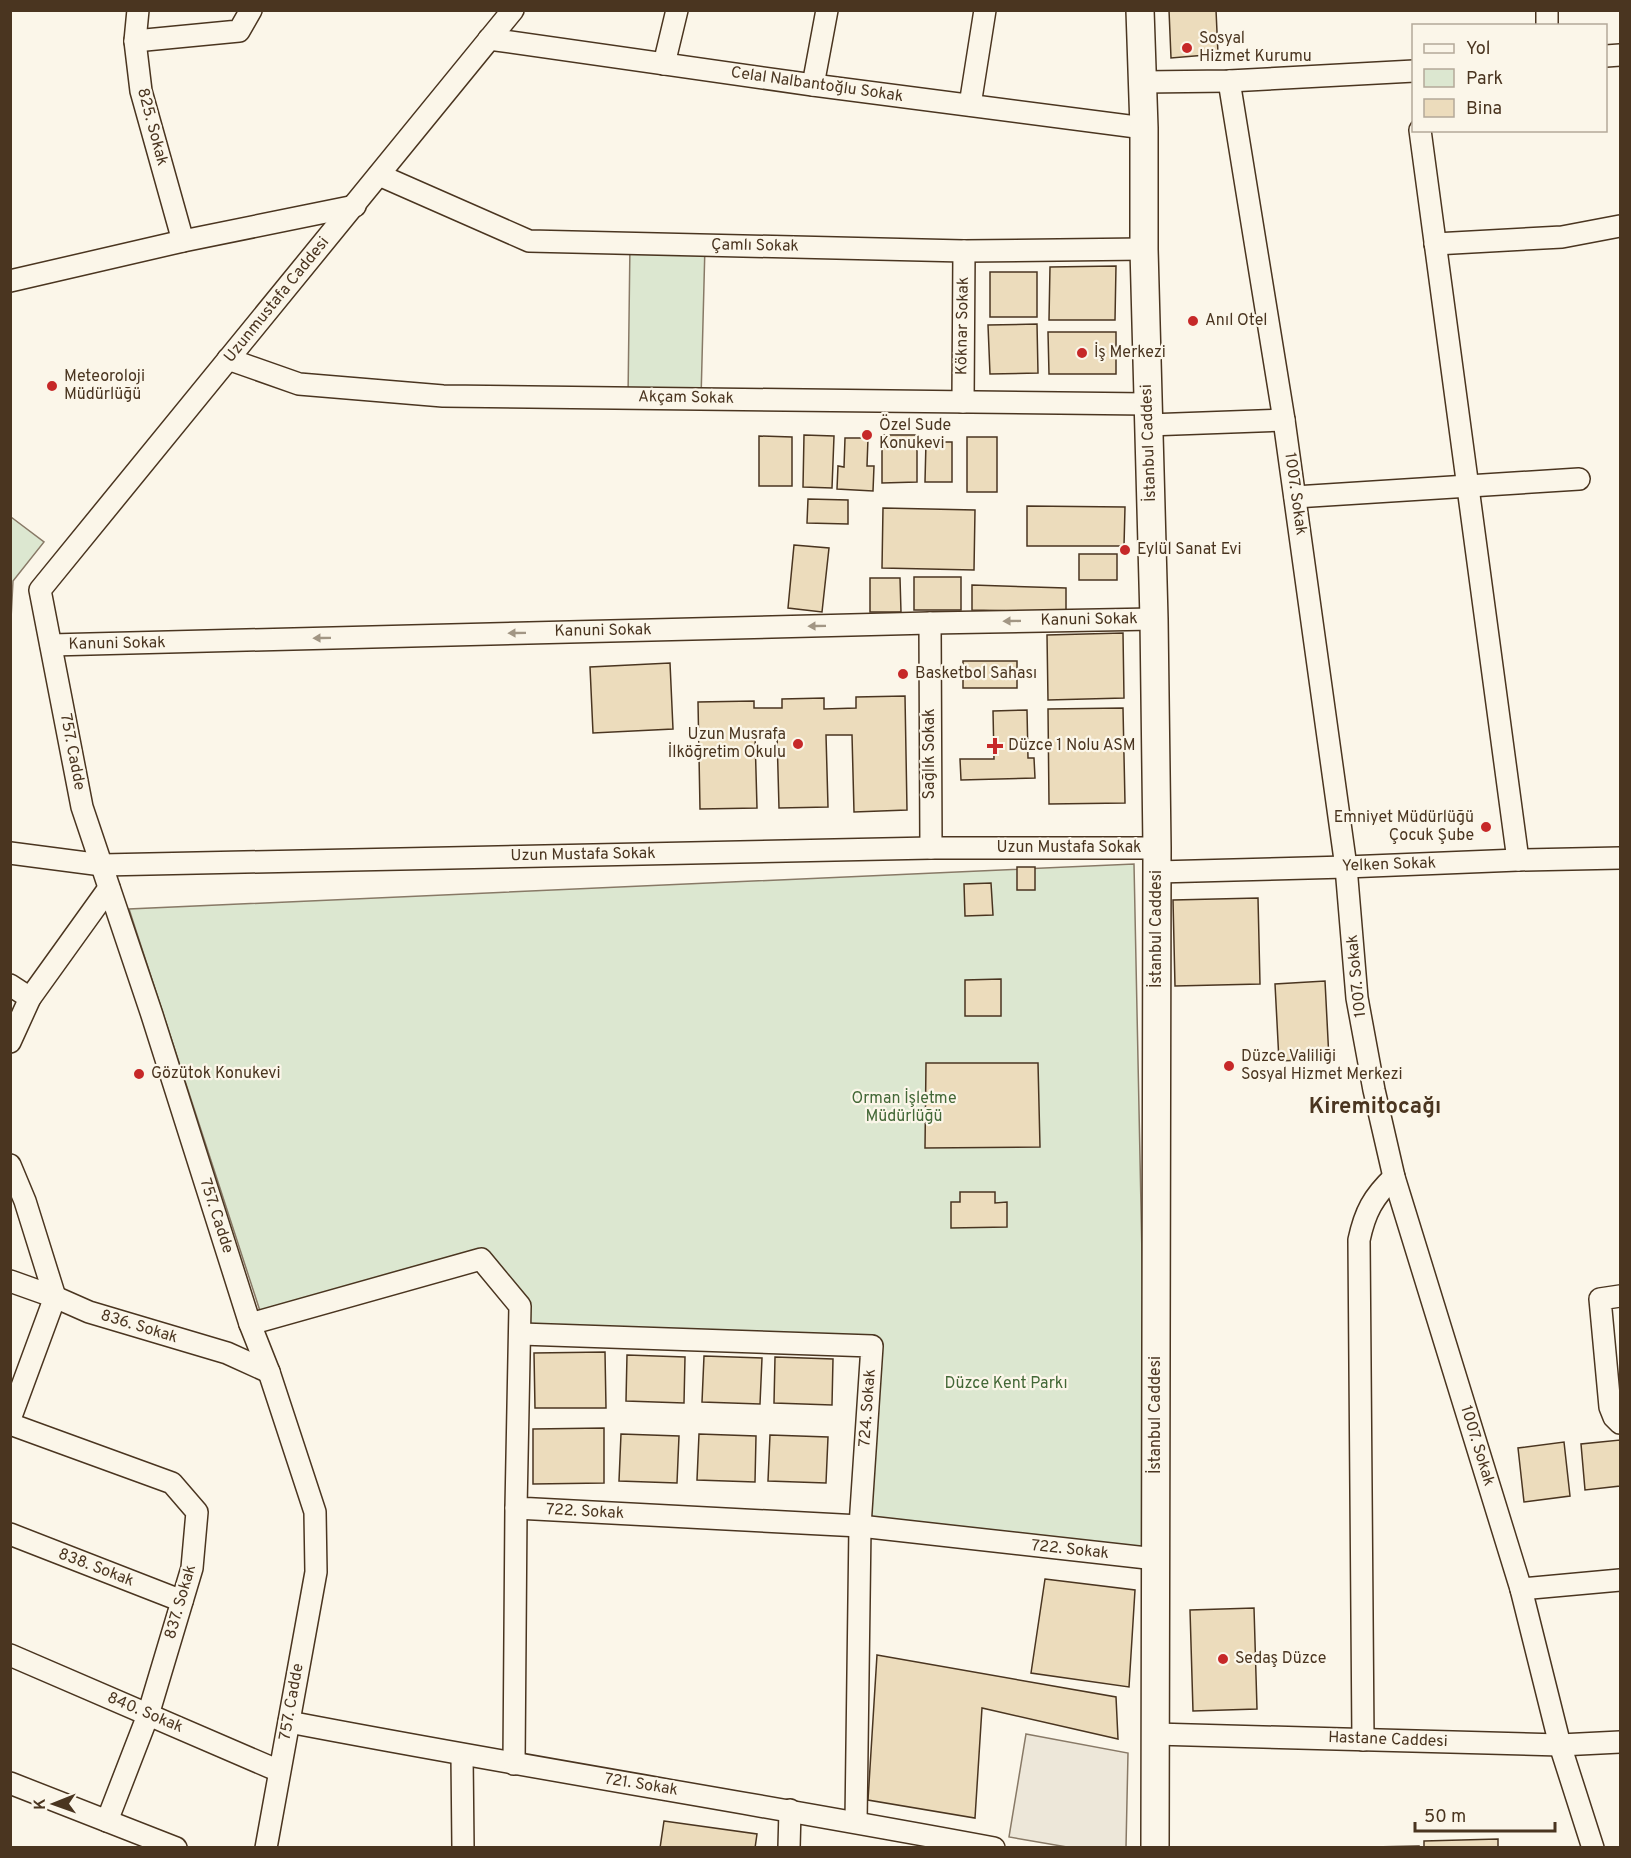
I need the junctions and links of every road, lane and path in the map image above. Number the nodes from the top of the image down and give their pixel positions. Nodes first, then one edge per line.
1 (138, 10) edge
2 (251, 10) edge
3 (513, 10) edge
4 (677, 10) edge
5 (827, 10) edge
6 (985, 10) edge
7 (1140, 10) edge
8 (489, 39) junction
9 (135, 41) junction
10 (664, 64) junction
11 (1412, 76) edge
12 (1229, 81) junction
13 (1143, 82) junction
14 (813, 85) junction
15 (970, 105) junction
16 (1144, 128) junction
17 (1420, 132) edge
18 (379, 175) junction
19 (355, 206) junction
20 (1620, 226) edge
21 (183, 241) junction
22 (1435, 244) junction
23 (1144, 249) junction
24 (964, 251) junction
25 (10, 281) edge
26 (228, 359) junction
27 (963, 402) junction
28 (1148, 414) junction
29 (1284, 420) junction
30 (1579, 479) dead end
31 (1468, 486) junction
32 (1295, 497) junction
33 (40, 590) joint
34 (1154, 619) junction
35 (930, 623) junction
36 (51, 645) junction
37 (931, 848) junction
38 (10, 853) edge
39 (1620, 858) edge
40 (1157, 860) junction
41 (1518, 860) junction
42 (102, 865) junction
43 (1346, 867) junction
44 (109, 888) junction
45 (10, 985) edge
46 (30, 998) junction
47 (10, 1042) edge
48 (10, 1165) edge
49 (1394, 1177) junction
50 (18, 1198) edge
51 (10, 1281) edge
52 (1620, 1296) edge
53 (56, 1297) junction
54 (250, 1324) junction
55 (521, 1334) junction
56 (269, 1372) junction
57 (10, 1419) edge
58 (1620, 1423) edge
59 (10, 1424) edge
60 (516, 1508) junction
61 (860, 1526) junction
62 (10, 1534) edge
63 (1156, 1560) junction
64 (1620, 1580) edge
65 (1521, 1589) junction
66 (182, 1601) junction
67 (10, 1655) edge
68 (148, 1714) junction
69 (289, 1722) junction
70 (1155, 1734) junction
71 (1363, 1740) junction
72 (1620, 1742) edge
73 (1560, 1745) junction
74 (462, 1755) junction
75 (514, 1764) junction
76 (279, 1771) junction
77 (10, 1783) edge
78 (789, 1810) junction
79 (107, 1821) junction
80 (856, 1822) junction
81 (177, 1848) edge
82 (266, 1848) edge
83 (463, 1848) edge
84 (789, 1848) edge
85 (994, 1848) edge
86 (1155, 1848) edge
87 (1593, 1848) edge

1 - 9 street, 825. Sokak
2 - 9 street
3 - 8 street, Uzunmustafa Caddesi
4 - 10 street
5 - 14 street
6 - 15 street
7 - 13 main road, İstanbul Caddesi
8 - 10 street, Celal Nalbantoğlu Sokak
8 - 18 street, Uzunmustafa Caddesi
9 - 21 street, 825. Sokak
10 - 14 street, Celal Nalbantoğlu Sokak
11 - 12 street
12 - 13 street
12 - 29 street, 1007. Sokak
13 - 16 main road, İstanbul Caddesi
14 - 15 street, Celal Nalbantoğlu Sokak
15 - 16 street, Celal Nalbantoğlu Sokak
16 - 23 main road, İstanbul Caddesi
17 - 22 street
18 - 19 street, Uzunmustafa Caddesi
18 - 24 street, Çamlı Sokak
19 - 21 street
19 - 26 street, Uzunmustafa Caddesi
20 - 22 street
21 - 25 street
22 - 31 street
23 - 24 street, Çamlı Sokak
23 - 28 main road, İstanbul Caddesi
24 - 27 street, Köknar Sokak
26 - 27 street, Akçam Sokak
26 - 33 street, Uzunmustafa Caddesi
27 - 28 street, Akçam Sokak
28 - 29 street, Akçam Sokak
28 - 34 main road, İstanbul Caddesi
29 - 32 street, 1007. Sokak
30 - 31 street
31 - 32 street
31 - 41 street
32 - 43 street, 1007. Sokak
33 - 36 street, 757. Cadde
34 -> 35 street, Kanuni Sokak
34 - 40 main road, İstanbul Caddesi
35 -> 36 street, Kanuni Sokak
35 - 37 street, Sağlık Sokak
36 - 42 street, 757. Cadde
37 - 40 street, Uzun Mustafa Sokak
37 - 42 street, Uzun Mustafa Sokak
38 - 42 street, Uzun Mustafa Sokak
39 - 41 street, Yelken Sokak
40 - 43 street, Yelken Sokak
40 - 63 main road, İstanbul Caddesi
41 - 43 street, Yelken Sokak
42 - 44 street, 757. Cadde
43 - 49 street, 1007. Sokak
44 - 46 street
44 - 54 street, 757. Cadde
45 - 46 street
46 - 47 street
48 - 50 street
49 - 65 street, 1007. Sokak
49 - 71 street
50 - 53 street
51 - 53 street, 836. Sokak
52 - 58 street
53 - 56 street, 836. Sokak
53 - 57 street
54 - 55 street
54 - 56 street, 757. Cadde
55 - 60 street
55 - 61 street, 724. Sokak
56 - 69 street, 757. Cadde
59 - 66 street, 837. Sokak
60 - 61 street, 722. Sokak
60 - 75 street
61 - 63 street, 722. Sokak
61 - 80 street, 724. Sokak
62 - 66 street, 838. Sokak
63 - 70 main road, İstanbul Caddesi
64 - 65 street
65 - 73 street, 1007. Sokak
66 - 68 street, 837. Sokak
67 - 68 street, 840. Sokak
68 - 76 street, 840. Sokak
68 - 79 street, 837. Sokak
69 - 74 street, 721. Sokak
69 - 76 street, 757. Cadde
70 - 71 street, Hastane Caddesi
70 - 86 main road, İstanbul Caddesi
71 - 73 street, Hastane Caddesi
72 - 73 street, Hastane Caddesi
73 - 87 street, 1007. Sokak
74 - 75 street, 721. Sokak
74 - 83 street
75 - 78 street, 721. Sokak
76 - 82 street, 757. Cadde
77 - 79 street
78 - 80 street, 721. Sokak
78 - 84 street
79 - 81 street
80 - 85 street, 721. Sokak

